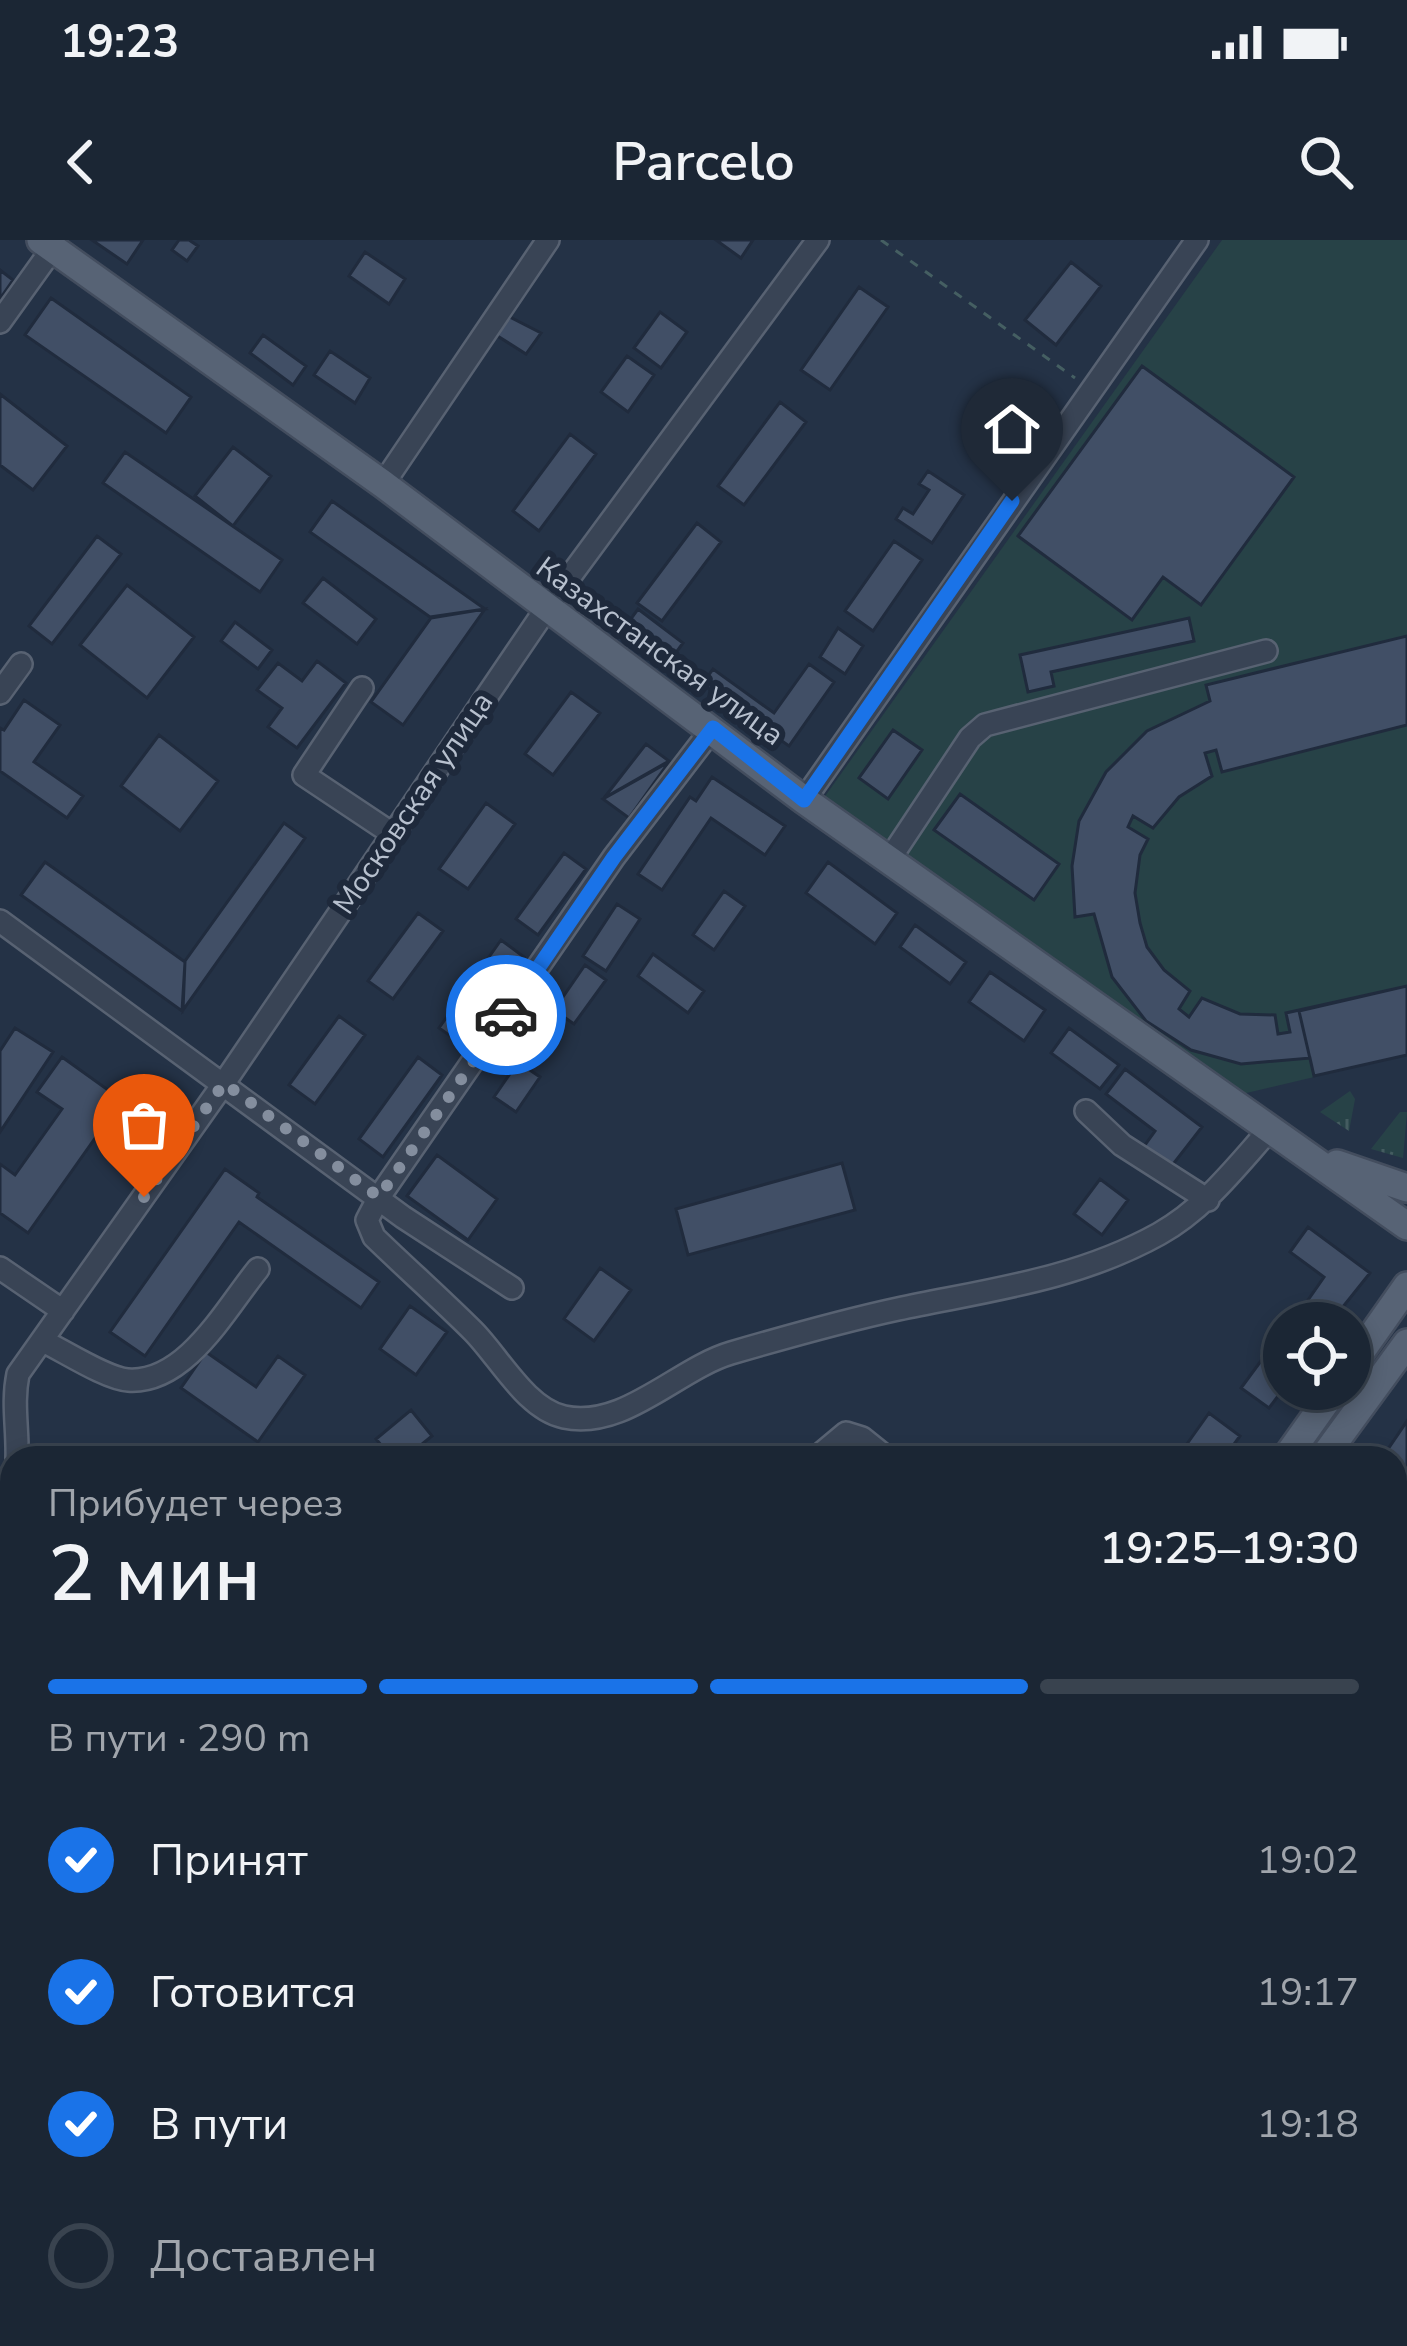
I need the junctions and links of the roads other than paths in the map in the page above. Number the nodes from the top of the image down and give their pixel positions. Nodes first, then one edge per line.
1 (548, 240) edge
2 (818, 240) edge
3 (1197, 240) edge
4 (47, 244) edge
5 (0, 322) edge
6 (383, 484) junction
7 (546, 609) junction
8 (1267, 651) dead end
9 (21, 664) dead end
10 (362, 688) dead end
11 (0, 693) edge
12 (713, 728) junction
13 (804, 800) junction
14 (392, 833) junction
15 (889, 860) junction
16 (0, 921) edge
17 (224, 1083) junction
18 (1086, 1111) dead end
19 (1270, 1129) junction
20 (1310, 1155) junction
21 (1407, 1188) edge
22 (379, 1197) junction
23 (1208, 1199) junction
24 (1407, 1226) edge
25 (0, 1268) edge
26 (258, 1269) dead end
27 (1407, 1286) edge
28 (512, 1288) dead end
29 (63, 1311) junction
30 (1371, 1337) edge
31 (43, 1341) junction
32 (1407, 1342) edge
33 (9, 1372) edge
34 (6, 1402) edge
35 (1320, 1410) edge
36 (17, 1446) edge
37 (830, 1446) edge
38 (872, 1446) edge
39 (1295, 1446) edge
40 (1333, 1446) edge

1 - 6 street
2 - 7 street, Московская улица
3 - 13 street
4 - 5 street, Казахстанская улица
4 - 6 main road, Казахстанская улица
6 - 7 main road, Казахстанская улица
7 - 12 main road, Казахстанская улица
7 - 14 street, Московская улица
8 - 15 street
9 - 11 street
10 - 14 street
12 - 13 main road, Казахстанская улица
12 - 22 street
13 - 15 main road, Казахстанская улица
14 - 17 street, Московская улица
15 - 19 main road, Казахстанская улица
16 - 17 street
17 - 22 street
17 - 29 street, Московская улица
18 - 23 street
19 - 20 main road, Казахстанская улица
19 - 23 street
20 - 21 main road
20 - 24 main road, Казахстанская улица
22 - 23 street
22 - 28 street
25 - 29 street
26 - 31 street
27 - 30 main road
29 - 31 street, Московская улица
31 - 33 street, Московская улица
32 - 40 main road
33 - 34 street
34 - 36 street
35 - 39 main road
37 - 38 street

